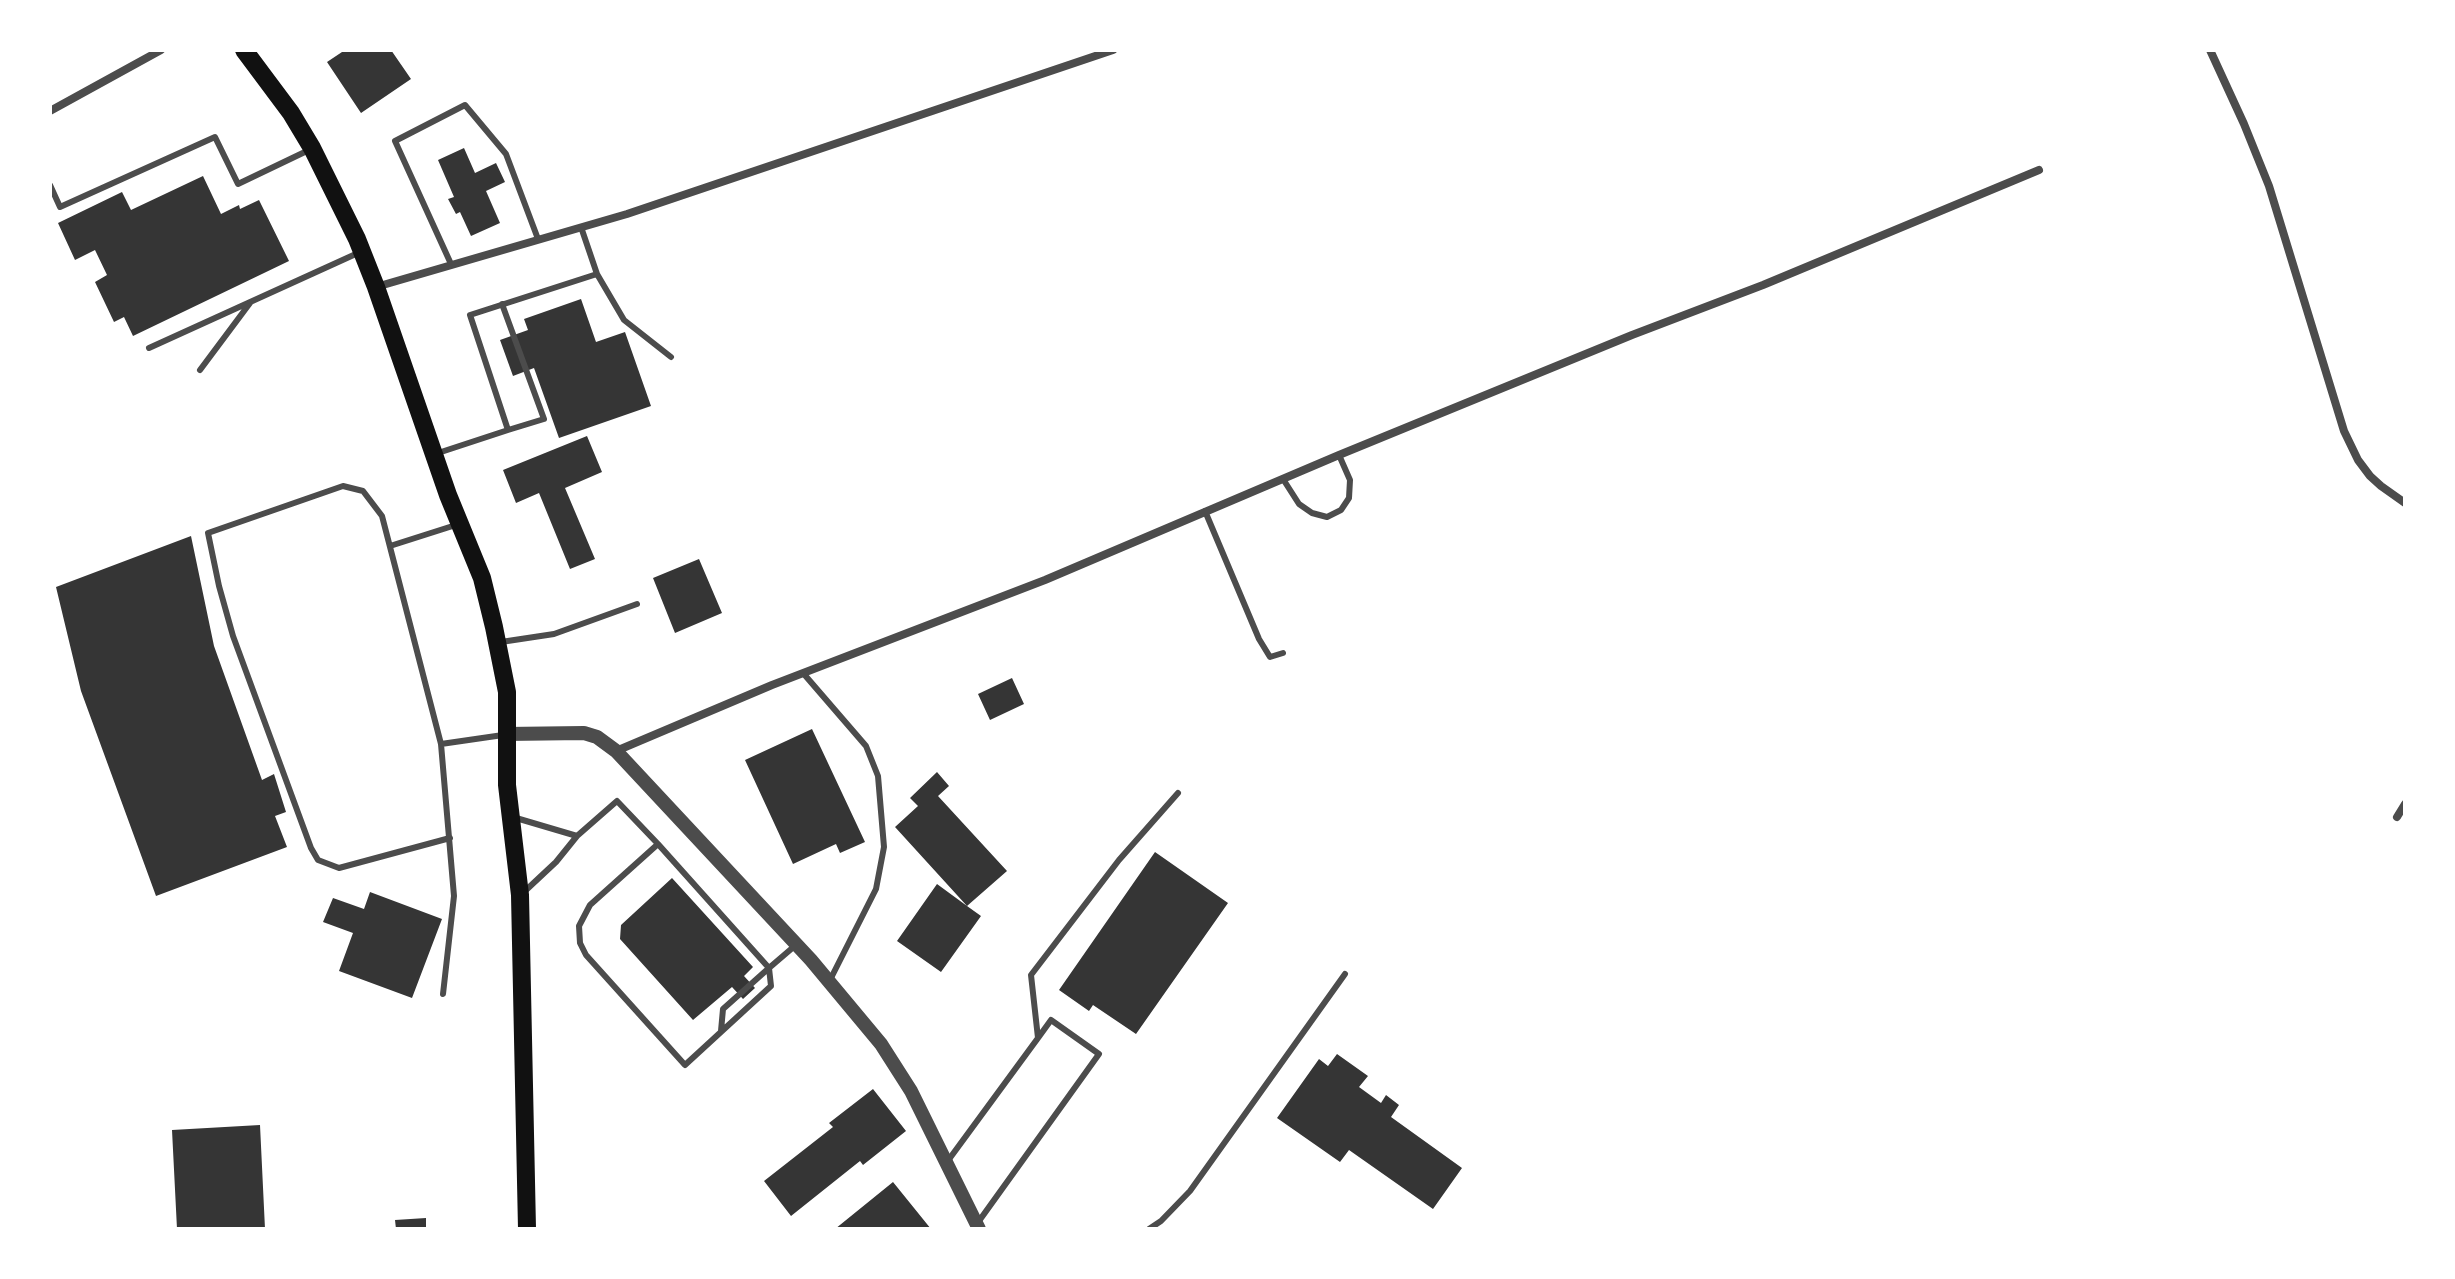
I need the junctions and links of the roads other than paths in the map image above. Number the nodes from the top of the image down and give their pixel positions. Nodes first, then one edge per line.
1 (161, 50) edge
2 (244, 50) edge
3 (1113, 50) edge
4 (2210, 50) edge
5 (50, 111) edge
6 (312, 148) junction
7 (2039, 170) dead end
8 (50, 185) edge
9 (581, 227) junction
10 (538, 239) junction
11 (362, 251) junction
12 (451, 264) junction
13 (597, 274) junction
14 (376, 287) junction
15 (253, 301) junction
16 (502, 304) junction
17 (149, 348) dead end
18 (671, 357) dead end
19 (200, 370) dead end
20 (508, 430) junction
21 (435, 454) junction
22 (1339, 455) junction
23 (1283, 479) junction
24 (2405, 503) edge
25 (1205, 511) junction
26 (460, 524) junction
27 (390, 546) junction
28 (637, 604) dead end
29 (497, 642) junction
30 (1283, 653) dead end
31 (803, 673) junction
32 (506, 734) junction
33 (441, 744) junction
34 (616, 751) junction
35 (1178, 793) dead end
36 (2405, 804) edge
37 (511, 817) junction
38 (2397, 817) dead end
39 (577, 836) junction
40 (450, 838) junction
41 (658, 844) junction
42 (520, 895) junction
43 (797, 944) junction
44 (769, 968) junction
45 (1345, 974) dead end
46 (829, 982) junction
47 (443, 994) dead end
48 (721, 1031) junction
49 (1038, 1038) junction
50 (947, 1162) junction
51 (978, 1227) edge
52 (527, 1229) edge
53 (1149, 1229) edge

1 - 5 street
2 - 6 main road
3 - 9 street
4 - 24 street
6 - 8 lane
6 - 11 main road
7 - 22 street
9 - 10 street
9 - 13 lane
10 - 12 street
10 - 12 lane
11 - 14 main road
11 - 15 lane
12 - 14 street
13 - 16 lane
13 - 18 lane
14 - 21 main road
15 - 17 lane
15 - 19 lane
16 - 20 lane
16 - 20 lane
20 - 21 lane
21 - 26 main road
22 - 23 street
22 - 23 lane
23 - 25 street
25 - 30 lane
25 - 31 street
26 - 27 lane
26 - 29 main road
27 - 33 lane
27 - 40 lane
28 - 29 lane
29 - 32 main road
31 - 34 street
31 - 46 lane
32 - 33 lane
32 - 34 street
32 - 37 main road
33 - 40 lane
34 - 43 street
35 - 49 lane
36 - 38 street
37 - 39 lane
37 - 42 main road
39 - 41 lane
39 - 42 lane
40 - 47 lane
41 - 44 lane
41 - 48 lane
42 - 52 main road
43 - 44 lane
43 - 46 street
44 - 48 lane
44 - 48 lane
45 - 53 lane
46 - 50 street
49 - 50 lane
49 - 51 lane
50 - 51 street

